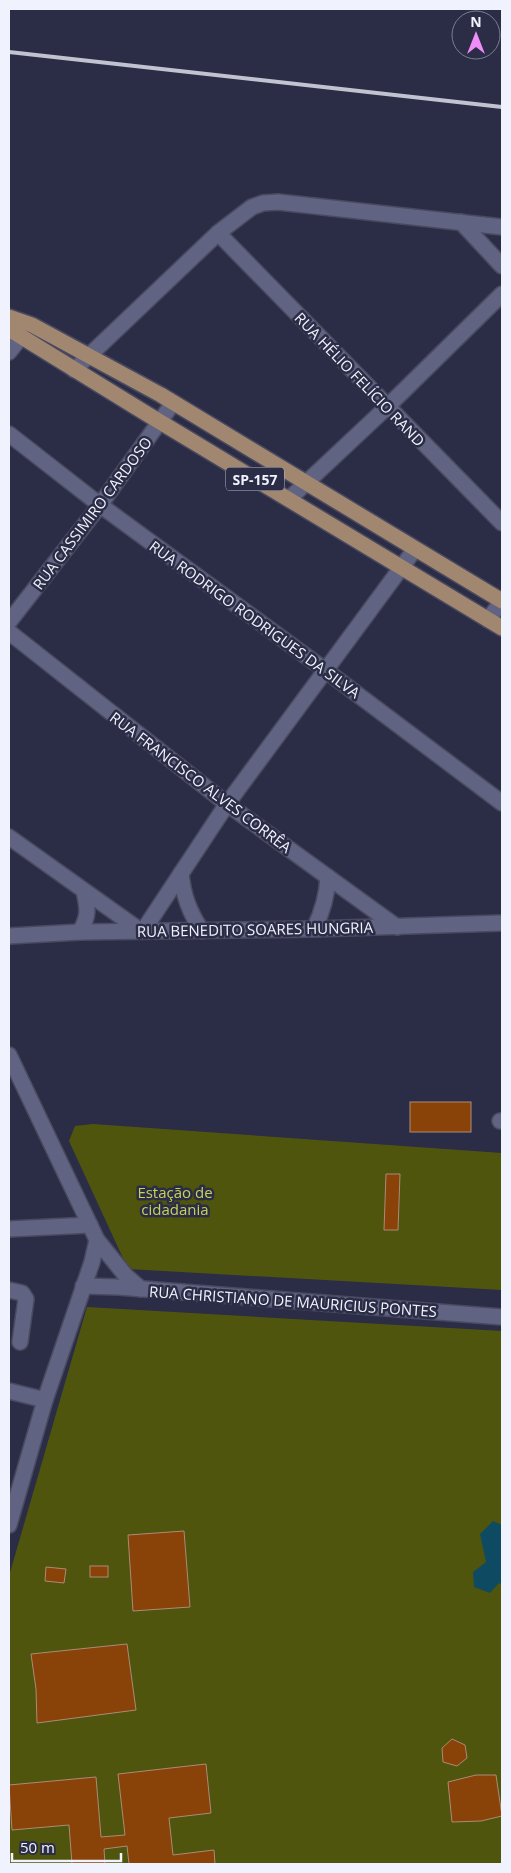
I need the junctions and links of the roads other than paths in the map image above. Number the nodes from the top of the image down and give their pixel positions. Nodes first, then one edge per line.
1 (461, 222) junction
2 (502, 227) edge
3 (218, 234) junction
4 (502, 266) edge
5 (502, 294) edge
6 (9, 317) edge
7 (15, 333) edge
8 (9, 352) edge
9 (89, 356) junction
10 (74, 370) junction
11 (173, 402) junction
12 (387, 407) junction
13 (160, 422) junction
14 (9, 434) edge
15 (305, 482) junction
16 (289, 500) junction
17 (100, 504) junction
18 (502, 523) edge
19 (415, 549) junction
20 (402, 567) junction
21 (502, 601) edge
22 (488, 620) junction
23 (9, 622) edge
24 (502, 628) edge
25 (9, 632) edge
26 (325, 670) junction
27 (502, 803) edge
28 (227, 804) junction
29 (9, 837) edge
30 (181, 873) junction
31 (328, 877) junction
32 (84, 891) junction
33 (502, 923) edge
34 (397, 926) junction
35 (314, 929) junction
36 (142, 931) junction
37 (202, 931) junction
38 (80, 932) junction
39 (9, 936) edge
40 (9, 1055) edge
41 (90, 1225) junction
42 (9, 1229) edge
43 (97, 1240) junction
44 (83, 1286) junction
45 (141, 1289) junction
46 (9, 1290) edge
47 (502, 1317) edge
48 (20, 1342) dead end
49 (9, 1391) edge
50 (45, 1400) junction
51 (9, 1525) edge

1 - 2 street
1 - 3 street
1 - 4 street
3 - 9 street
3 - 12 street, RUA HÉLIO FELÍCIO RAND
5 - 12 street
6 - 9 main road, SP-157
7 - 8 street
7 - 10 main road, SP-157
9 - 10 street
9 - 11 main road, SP-157
10 - 13 main road, SP-157
11 - 13 street, RUA CASSIMIRO CARDOSO
11 - 15 main road, SP-157
12 - 15 street
12 - 18 street, RUA HÉLIO FELÍCIO RAND
13 - 16 main road, SP-157
13 - 17 street, RUA CASSIMIRO CARDOSO
14 - 17 street, RUA RODRIGO RODRIGUES DA SILVA
15 - 16 street
15 - 19 main road, SP-157
16 - 20 main road, SP-157
17 - 23 street, RUA CASSIMIRO CARDOSO
17 - 26 street, RUA RODRIGO RODRIGUES DA SILVA
19 - 20 street
19 - 21 main road, SP-157
20 - 22 main road, SP-157
20 - 26 street
21 - 22 street
22 - 24 main road, SP-157
25 - 28 street, RUA FRANCISCO ALVES CORRÊA
26 - 27 street, RUA RODRIGO RODRIGUES DA SILVA
26 - 28 street
28 - 30 street
28 - 31 street, RUA FRANCISCO ALVES CORRÊA
29 - 32 street
30 - 36 street
30 - 37 street
31 - 34 street, RUA FRANCISCO ALVES CORRÊA
31 - 35 street
32 - 36 street
32 - 38 street
33 - 34 street, RUA BENEDITO SOARES HUNGRIA
34 - 35 street, RUA BENEDITO SOARES HUNGRIA
35 - 37 street, RUA BENEDITO SOARES HUNGRIA
36 - 37 street, RUA BENEDITO SOARES HUNGRIA
36 - 38 street, RUA BENEDITO SOARES HUNGRIA
38 - 39 street, RUA BENEDITO SOARES HUNGRIA
40 - 41 street
41 - 42 street
41 - 43 street
43 - 44 street
43 - 45 street
44 - 45 street, RUA CHRISTIANO DE MAURICIUS PONTES
44 - 50 street
45 - 47 street, RUA CHRISTIANO DE MAURICIUS PONTES
46 - 48 street
49 - 50 street
50 - 51 street

